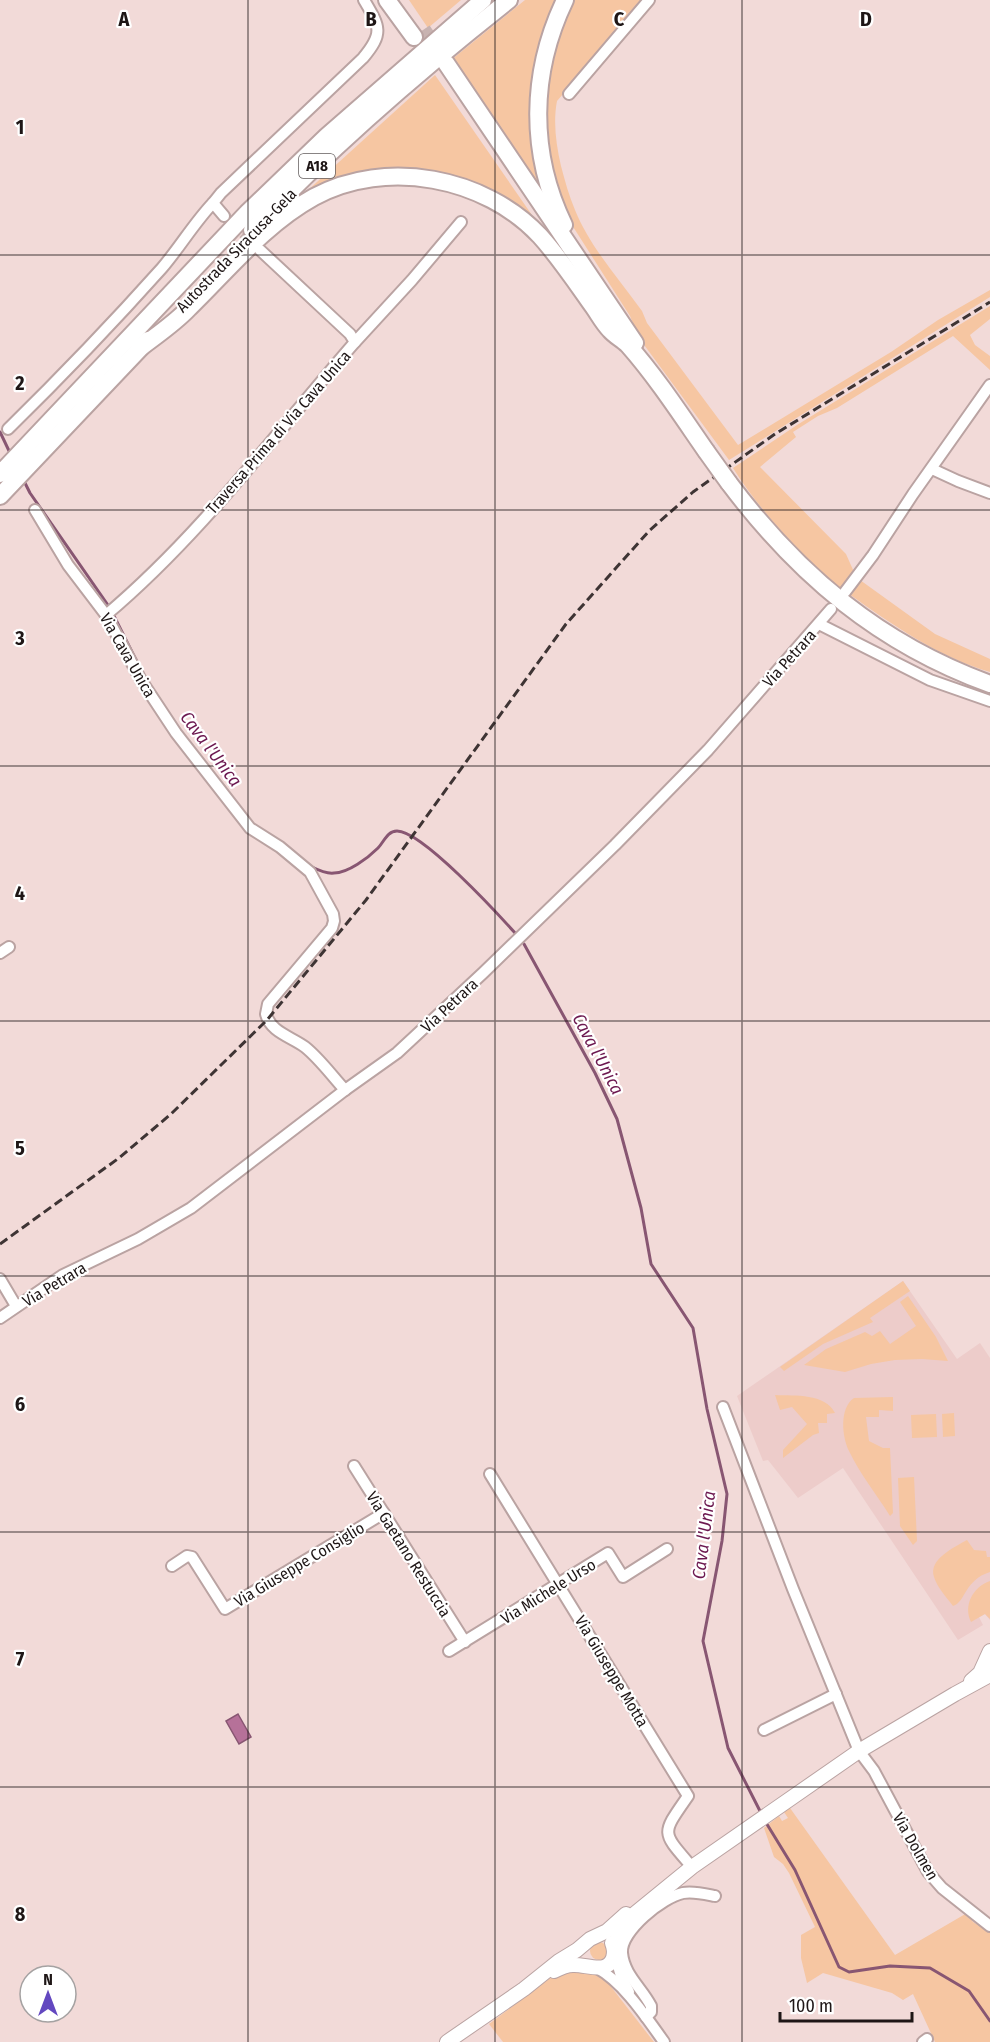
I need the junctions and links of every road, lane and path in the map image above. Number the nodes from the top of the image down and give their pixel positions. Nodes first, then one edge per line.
1 (364, 0) edge
2 (387, 0) edge
3 (400, 0) edge
4 (467, 0) edge
5 (483, 0) edge
6 (509, 0) edge
7 (565, 0) edge
8 (649, 0) edge
9 (569, 94) dead end
10 (213, 203) junction
11 (224, 216) tunnel mouth
12 (461, 222) dead end
13 (260, 250) tunnel mouth
14 (193, 271) junction
15 (615, 315) junction
16 (355, 342) junction
17 (626, 343) junction
18 (141, 348) junction
19 (656, 381) junction
20 (990, 385) edge
21 (8, 429) dead end
22 (26, 458) junction
23 (932, 469) junction
24 (6, 475) edge
25 (990, 493) edge
26 (0, 496) edge
27 (35, 510) dead end
28 (845, 592) dead end
29 (831, 609) dead end
30 (106, 615) junction
31 (819, 624) junction
32 (990, 684) edge
33 (990, 701) edge
34 (345, 1090) junction
35 (0, 1279) edge
36 (16, 1306) junction
37 (0, 1318) edge
38 (723, 1407) dead end
39 (354, 1466) dead end
40 (490, 1474) dead end
41 (384, 1513) junction
42 (667, 1549) dead end
43 (172, 1566) dead end
44 (559, 1584) junction
45 (465, 1642) junction
46 (449, 1651) dead end
47 (990, 1656) edge
48 (990, 1675) edge
49 (836, 1694) junction
50 (955, 1694) junction
51 (764, 1730) dead end
52 (859, 1752) junction
53 (692, 1867) junction
54 (716, 1896) dead end
55 (649, 1902) junction
56 (990, 1926) edge
57 (600, 1936) junction
58 (586, 1942) junction
59 (614, 1951) junction
60 (594, 1967) junction
61 (524, 1989) junction
62 (635, 2002) junction
63 (646, 2017) junction
64 (447, 2042) edge
65 (664, 2042) edge

1 - 10 street
2 - 3 highway
4 - 14 highway
5 - 14 highway, Autostrada Siracusa-Gela / A18
6 - 18 highway, Autostrada Siracusa-Gela / A18
7 - 15 highway
8 - 9 street
10 - 11 street
10 - 21 street
12 - 16 street
13 - 16 street, Traversa Prima di Via Cava Unica
14 - 22 highway, Autostrada Siracusa-Gela / A18
15 - 17 highway
15 - 19 highway
16 - 30 street, Traversa Prima di Via Cava Unica
17 - 18 highway
17 - 19 highway
18 - 22 highway, Autostrada Siracusa-Gela / A18
19 - 32 highway, bridge
20 - 23 street
22 - 24 highway
23 - 25 street
23 - 28 street
24 - 26 highway
27 - 30 street, Via Cava Unica
29 - 31 street, Via Petrara
30 - 34 street, Via Cava Unica
31 - 33 street
31 - 34 street, Via Petrara
34 - 36 street, Via Petrara
35 - 36 street
36 - 37 street, Via Petrara
38 - 49 street, Via Dolmen
39 - 41 street, Via Gaetano Restuccia
40 - 44 street, Via Giuseppe Motta
41 - 43 street, Via Giuseppe Consiglio
41 - 45 street, Via Gaetano Restuccia
42 - 44 street, Via Michele Urso
44 - 45 street, Via Michele Urso
44 - 53 street, Via Giuseppe Motta
45 - 46 street, Via Michele Urso
47 - 50 main road
48 - 50 main road
49 - 51 street
49 - 52 street, Via Dolmen
50 - 52 main road
52 - 53 main road
52 - 56 street, Via Dolmen
53 - 55 main road
54 - 63 street
55 - 57 main road
55 - 59 main road
57 - 58 main road
57 - 59 main road
58 - 60 main road
58 - 61 main road
59 - 60 main road
59 - 62 street
60 - 61 main road
60 - 62 street
61 - 64 main road
62 - 63 street
63 - 65 street

